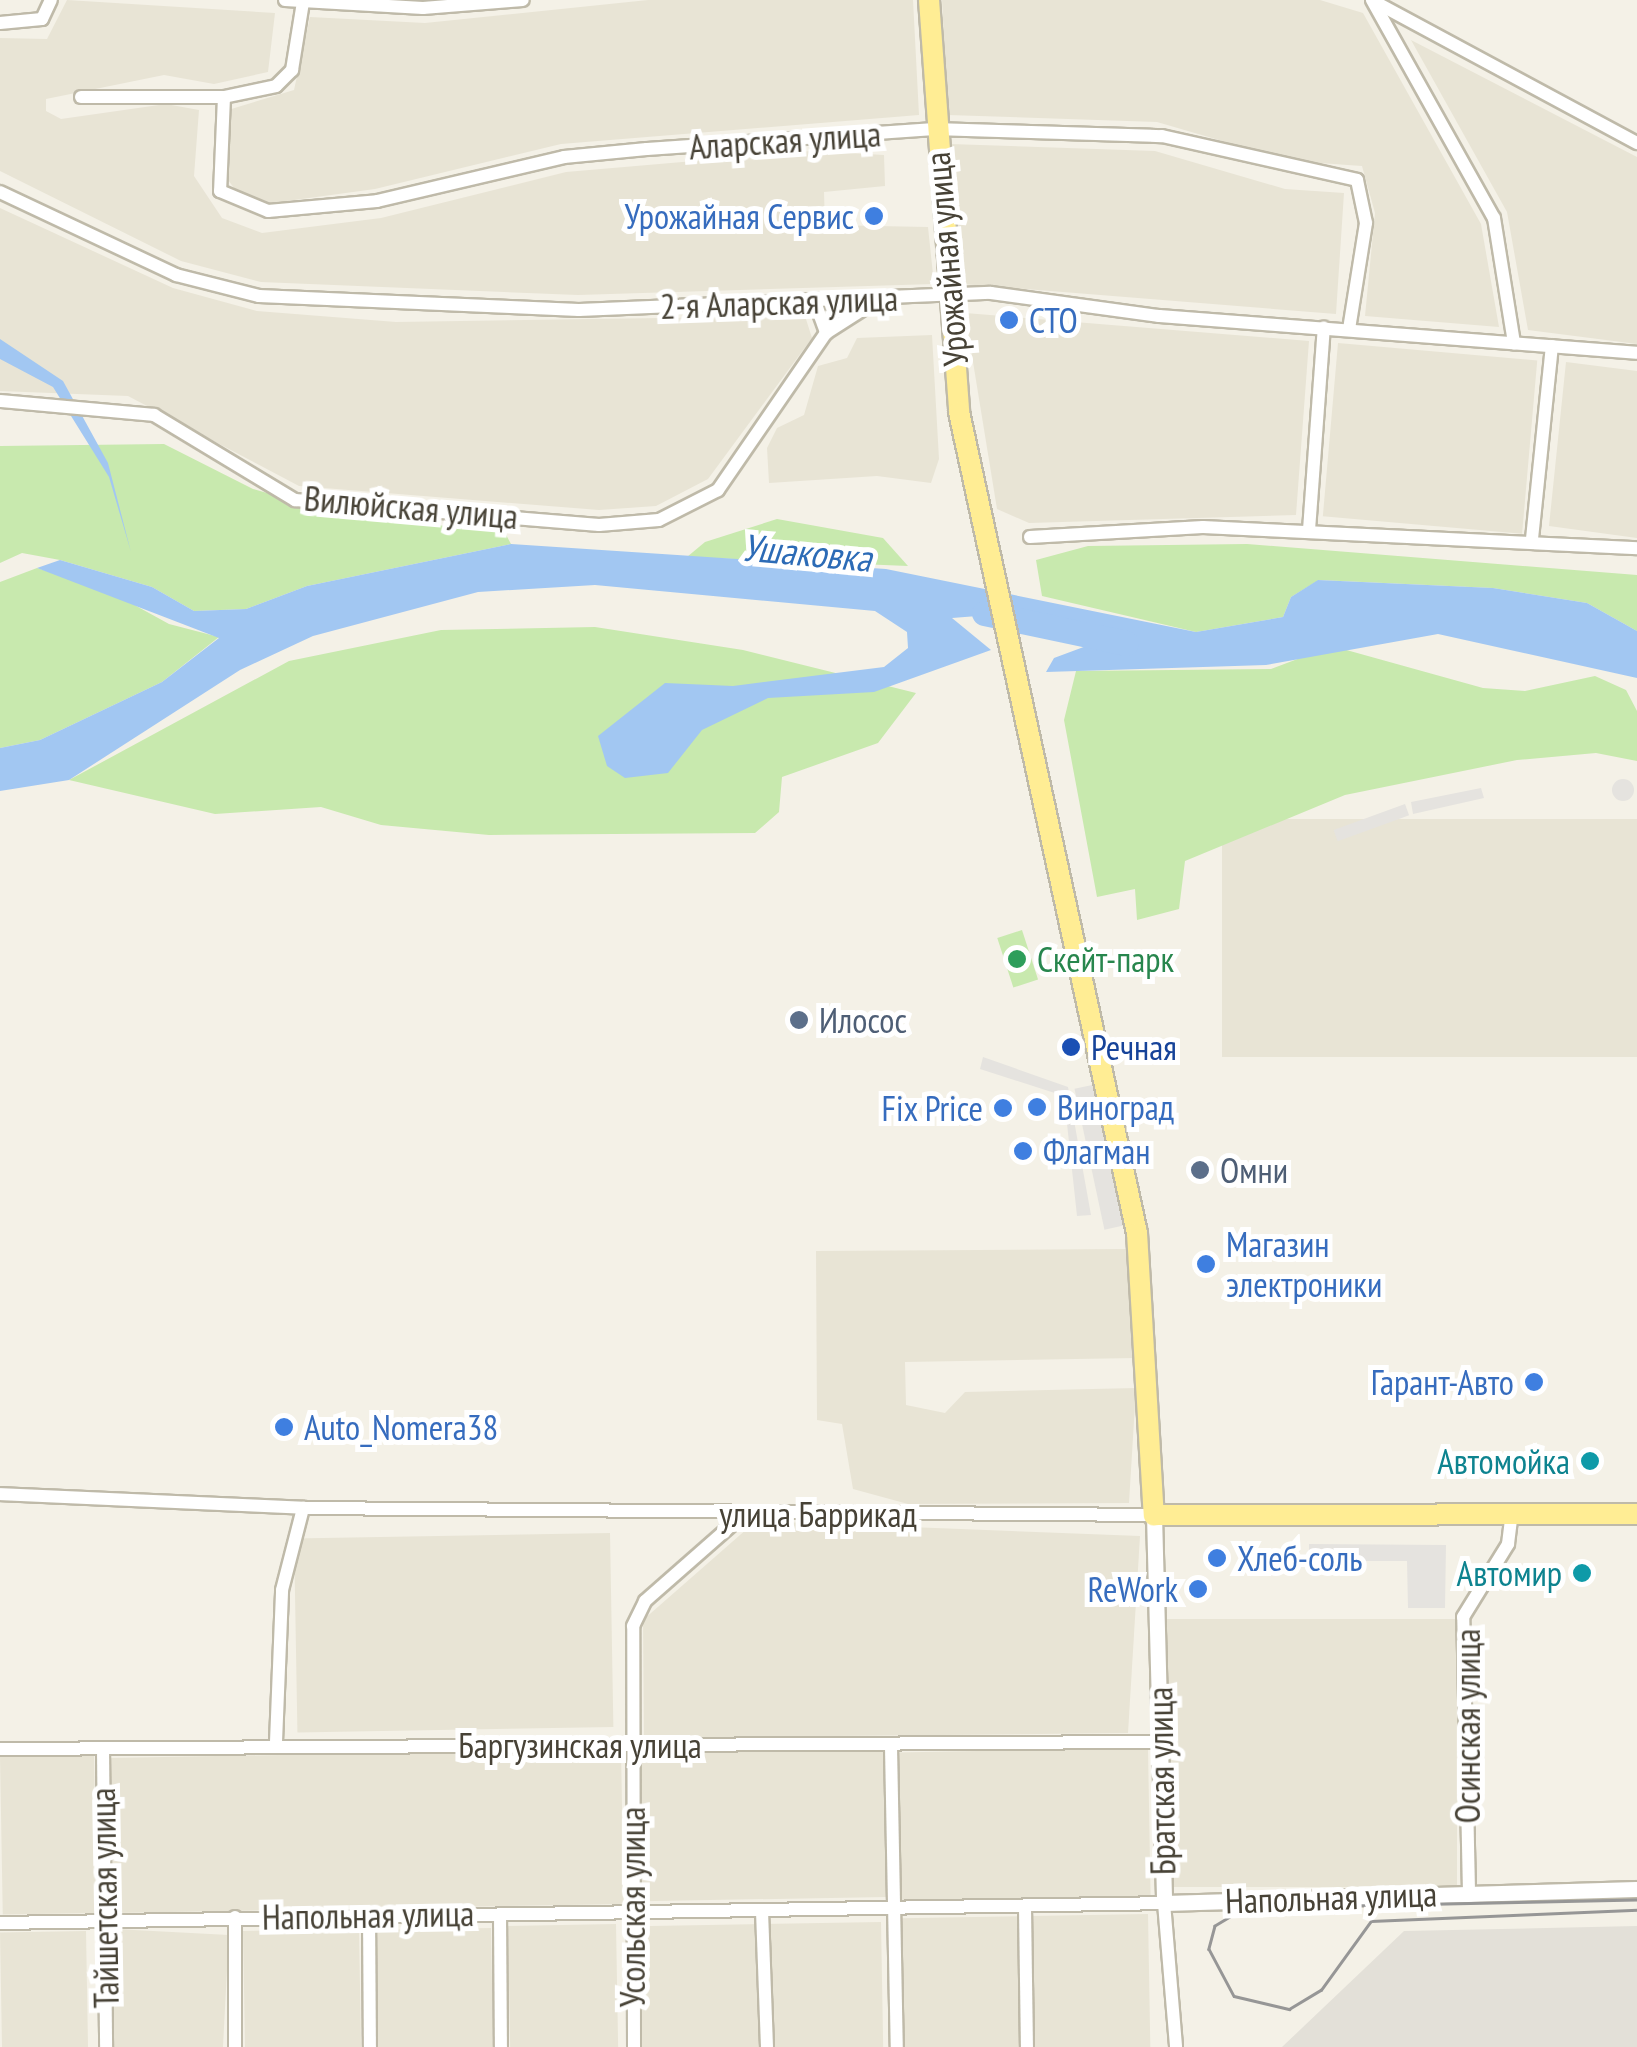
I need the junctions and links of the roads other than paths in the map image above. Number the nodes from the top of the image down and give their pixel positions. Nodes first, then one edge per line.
1 (51, 0) edge
2 (285, 0) edge
3 (523, 0) edge
4 (929, 0) edge
5 (1372, 0) edge
6 (303, 2) edge
7 (0, 23) edge
8 (80, 97) dead end
9 (224, 97) junction
10 (934, 129) junction
11 (1637, 143) edge
12 (0, 192) edge
13 (950, 293) junction
14 (878, 299) junction
15 (815, 302) junction
16 (1324, 328) junction
17 (1349, 330) junction
18 (826, 332) junction
19 (1514, 343) junction
20 (1552, 346) junction
21 (1637, 353) edge
22 (0, 401) edge
23 (1309, 530) junction
24 (1030, 537) dead end
25 (1532, 539) junction
26 (1637, 548) edge
27 (0, 1494) edge
28 (303, 1508) junction
29 (1512, 1512) junction
30 (744, 1514) junction
31 (1637, 1514) edge
32 (1154, 1515) junction
33 (276, 1742) junction
34 (631, 1742) junction
35 (1161, 1742) junction
36 (891, 1746) junction
37 (0, 1749) edge
38 (103, 1749) junction
39 (1637, 1889) edge
40 (1469, 1892) junction
41 (1164, 1903) junction
42 (1025, 1908) junction
43 (896, 1910) junction
44 (762, 1911) junction
45 (632, 1912) junction
46 (500, 1914) junction
47 (369, 1915) junction
48 (235, 1916) junction
49 (104, 1918) junction
50 (0, 1924) edge
51 (106, 2047) edge
52 (236, 2047) edge
53 (370, 2047) edge
54 (501, 2047) edge
55 (634, 2047) edge
56 (766, 2047) edge
57 (897, 2047) edge
58 (1028, 2047) edge
59 (1176, 2047) edge

1 - 7 street
2 - 6 street
3 - 6 street
4 - 10 main road, Урожайная улица
5 - 11 street
5 - 19 street
6 - 9 street
8 - 9 street
9 - 10 street, Аларская улица
10 - 13 main road, Урожайная улица
10 - 17 street, Аларская улица
12 - 15 street, 2-я Аларская улица
13 - 14 street, 2-я Аларская улица
13 - 16 street, 2-я Аларская улица
13 - 32 main road, Урожайная улица
14 - 15 street, 2-я Аларская улица
14 - 18 street
15 - 18 street
16 - 17 street, 2-я Аларская улица
16 - 23 street
17 - 19 street, 2-я Аларская улица
18 - 22 street, Вилюйская улица
19 - 20 street, 2-я Аларская улица
20 - 21 street, 2-я Аларская улица
20 - 25 street
23 - 24 street
23 - 25 street
25 - 26 street
27 - 28 street, улица Баррикад
28 - 30 street, улица Баррикад
28 - 33 street
29 - 31 main road, улица Баррикад
29 - 32 main road, улица Баррикад
29 - 40 street, Осинская улица
30 - 32 street, улица Баррикад
30 - 34 street, Усольская улица
32 - 35 street, Братская улица
33 - 34 street, Баргузинская улица
33 - 38 street, Баргузинская улица
34 - 36 street, Баргузинская улица
34 - 45 street, Усольская улица
35 - 36 street, Баргузинская улица
35 - 41 street, Братская улица
36 - 43 street
37 - 38 street, Баргузинская улица
38 - 49 street, Тайшетская улица
39 - 40 street, Напольная улица
40 - 41 street, Напольная улица
41 - 42 street, Напольная улица
41 - 59 street, Братская улица
42 - 43 street, Напольная улица
42 - 58 street
43 - 44 street, Напольная улица
43 - 57 street
44 - 45 street, Напольная улица
44 - 56 street
45 - 46 street, Напольная улица
45 - 55 street, Усольская улица
46 - 47 street, Напольная улица
46 - 54 street, Напольная улица
47 - 48 street, Напольная улица
47 - 53 street
48 - 49 street, Напольная улица
48 - 52 street, Напольная улица
49 - 50 street, Напольная улица
49 - 51 street, Тайшетская улица

